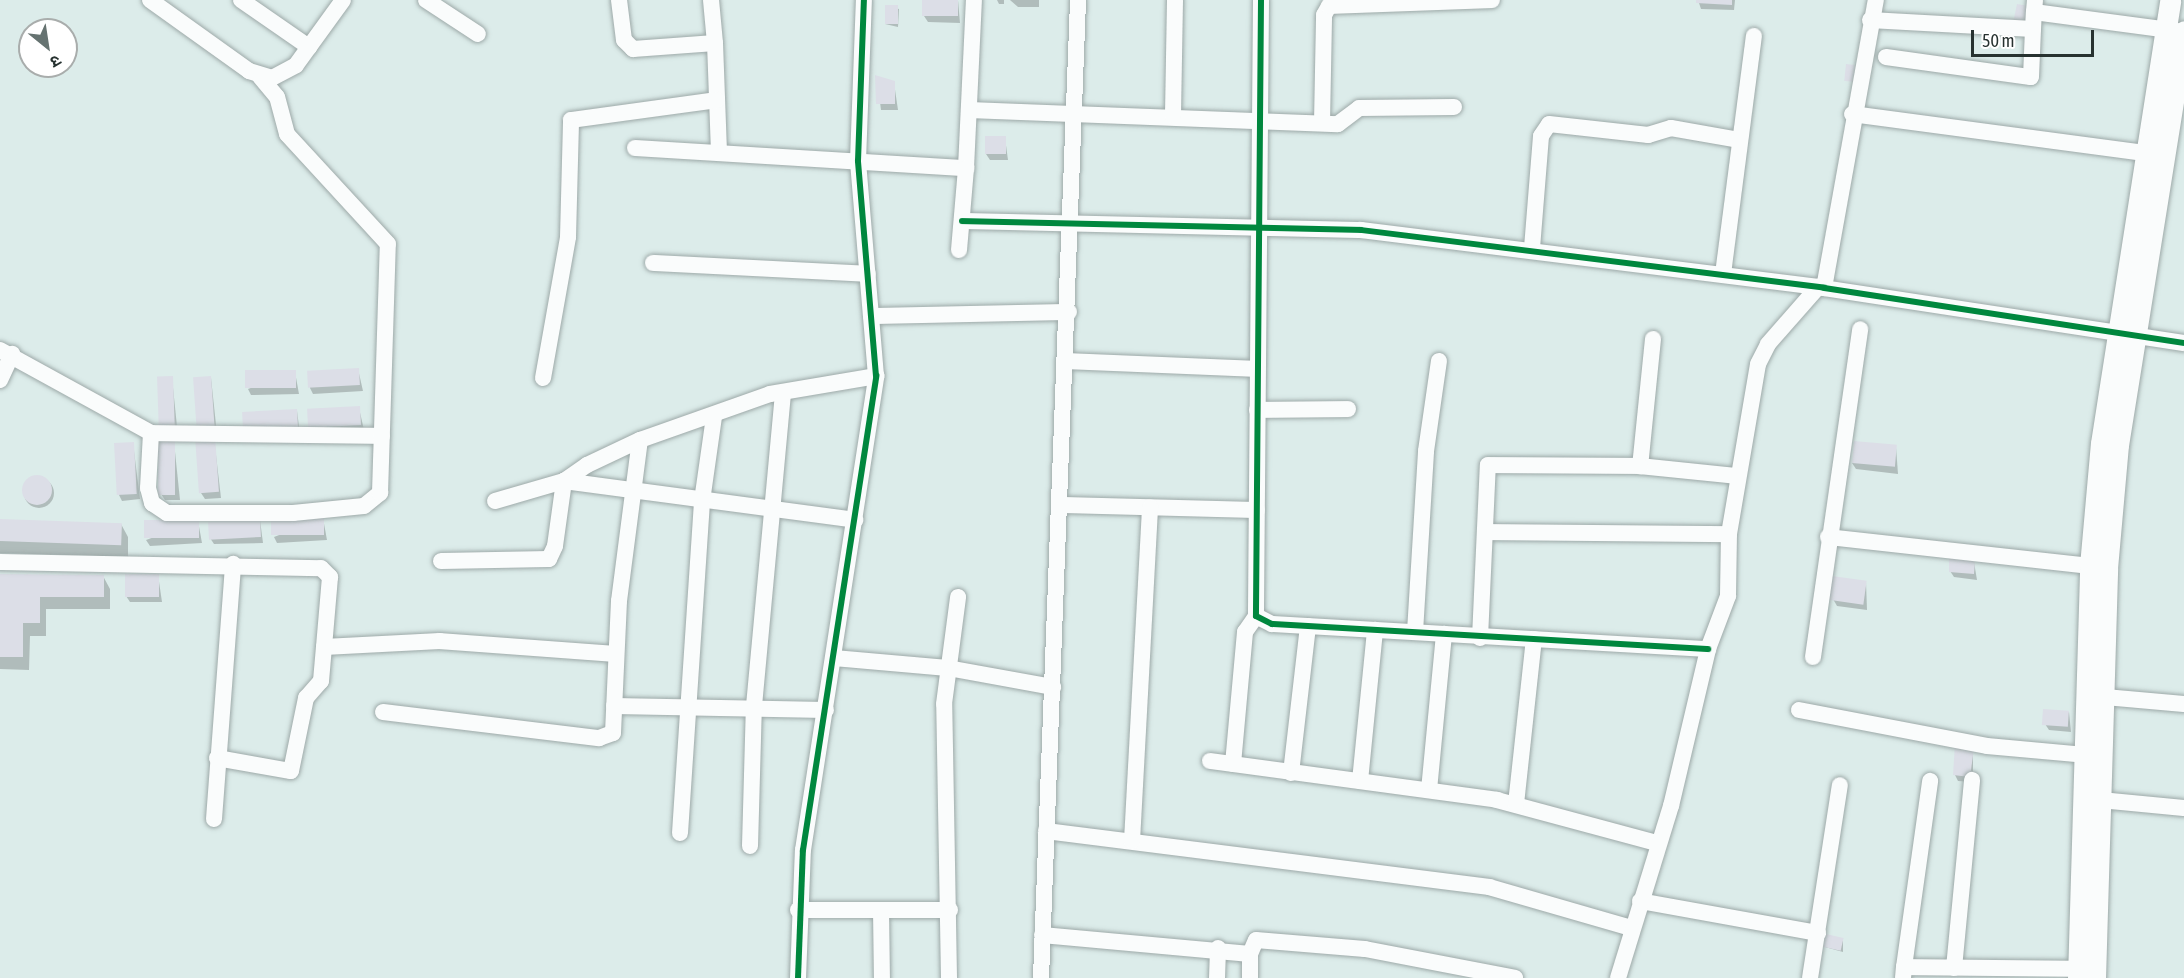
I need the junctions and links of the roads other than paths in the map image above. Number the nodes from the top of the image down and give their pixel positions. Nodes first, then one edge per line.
1 (150, 0) edge
2 (241, 0) edge
3 (343, 0) edge
4 (426, 0) edge
5 (618, 0) edge
6 (711, 0) edge
7 (864, 0) edge
8 (974, 0) edge
9 (1078, 0) edge
10 (1175, 0) edge
11 (1261, 0) edge
12 (1492, 0) edge
13 (1876, 0) edge
14 (2170, 0) edge
15 (2034, 6) edge
16 (1870, 20) junction
17 (2032, 29) junction
18 (2178, 31) edge
19 (478, 34) dead end
20 (1754, 36) dead end
21 (714, 43) junction
22 (309, 47) junction
23 (1887, 57) dead end
24 (260, 77) junction
25 (717, 100) junction
26 (1454, 107) dead end
27 (969, 110) junction
28 (1073, 113) junction
29 (1852, 114) junction
30 (1173, 115) junction
31 (1259, 119) junction
32 (1322, 123) junction
33 (1740, 140) junction
34 (635, 148) dead end
35 (719, 153) junction
36 (2146, 153) junction
37 (858, 161) junction
38 (966, 168) junction
39 (962, 221) junction
40 (1071, 227) junction
41 (1262, 231) junction
42 (1532, 248) junction
43 (959, 250) dead end
44 (653, 263) dead end
45 (868, 274) junction
46 (1723, 274) junction
47 (1821, 287) junction
48 (1068, 312) junction
49 (871, 316) junction
50 (1860, 329) dead end
51 (2125, 332) junction
52 (1653, 339) dead end
53 (2184, 343) edge
54 (6, 352) edge
55 (1067, 361) junction
56 (1439, 361) dead end
57 (1257, 369) junction
58 (876, 376) junction
59 (543, 378) dead end
60 (0, 380) edge
61 (783, 392) junction
62 (1348, 409) dead end
63 (1257, 410) junction
64 (714, 417) junction
65 (151, 433) junction
66 (382, 436) junction
67 (640, 440) junction
68 (1640, 466) junction
69 (1737, 476) junction
70 (564, 481) junction
71 (634, 494) junction
72 (495, 501) dead end
73 (702, 501) junction
74 (1062, 505) junction
75 (1150, 507) junction
76 (1257, 510) junction
77 (774, 512) junction
78 (855, 520) junction
79 (1487, 532) junction
80 (1729, 534) junction
81 (1828, 537) junction
82 (441, 561) dead end
83 (0, 562) edge
84 (233, 564) junction
85 (2099, 567) junction
86 (958, 597) dead end
87 (1256, 616) junction
88 (1308, 626) junction
89 (1375, 630) junction
90 (1415, 632) junction
91 (1444, 634) junction
92 (1480, 638) junction
93 (1534, 639) junction
94 (324, 647) junction
95 (1708, 649) junction
96 (615, 654) junction
97 (1813, 657) dead end
98 (834, 658) junction
99 (948, 668) junction
100 (1053, 687) junction
101 (2105, 697) junction
102 (2184, 704) edge
103 (686, 705) junction
104 (614, 706) junction
105 (754, 706) junction
106 (826, 710) junction
107 (1799, 710) dead end
108 (383, 712) dead end
109 (2093, 756) junction
110 (217, 758) junction
111 (1210, 761) dead end
112 (1233, 764) junction
113 (1291, 773) junction
114 (1972, 780) dead end
115 (1360, 781) junction
116 (1930, 781) dead end
117 (1840, 785) dead end
118 (1429, 790) junction
119 (2092, 800) junction
120 (1516, 804) junction
121 (2184, 808) edge
122 (214, 819) dead end
123 (1046, 831) junction
124 (680, 833) dead end
125 (1132, 841) junction
126 (1656, 843) junction
127 (750, 846) dead end
128 (1640, 901) junction
129 (798, 910) junction
130 (881, 910) junction
131 (950, 910) junction
132 (1631, 928) junction
133 (1818, 933) junction
134 (1042, 935) junction
135 (1218, 948) junction
136 (1250, 954) junction
137 (1953, 968) junction
138 (1904, 972) edge
139 (2087, 973) edge
140 (798, 978) edge
141 (882, 978) edge
142 (950, 978) edge
143 (1041, 978) edge
144 (1217, 978) edge
145 (1250, 978) edge
146 (1515, 978) edge
147 (1618, 978) edge
148 (1810, 978) edge

1 - 24 street
2 - 22 street
3 - 22 street
4 - 19 street
5 - 21 street
6 - 21 street
7 - 37 street
8 - 27 street
9 - 28 street
10 - 30 street
11 - 31 street
12 - 32 street
13 - 16 street
14 - 18 street
15 - 17 street
15 - 18 street
16 - 17 street
16 - 29 street
17 - 23 street
18 - 36 street
18 - 51 street
20 - 33 street
21 - 25 street
22 - 24 street
24 - 66 street
25 - 35 street
25 - 59 street
26 - 32 street
27 - 28 street
27 - 38 street
28 - 30 street
28 - 40 street
29 - 36 street
29 - 47 street
30 - 31 street
31 - 32 street
31 - 41 street
33 - 42 street
33 - 46 street
34 - 35 street
35 - 37 street
36 - 51 street
37 - 38 street
37 - 45 street
38 - 39 street
39 - 40 street
39 - 43 street
40 - 41 street
40 - 48 street
41 - 42 street
41 - 57 street
42 - 46 street
44 - 45 street
45 - 49 street
46 - 47 street
47 - 51 street
47 - 69 street
48 - 49 street
48 - 55 street
49 - 58 street
50 - 81 street
51 - 53 street
51 - 85 street
52 - 68 street
54 - 60 street
54 - 65 street
55 - 57 street
55 - 74 street
56 - 90 street
57 - 63 street
58 - 61 street
58 - 78 street
61 - 64 street
61 - 77 street
62 - 63 street
63 - 76 street
64 - 67 street
64 - 73 street
65 - 66 street
65 - 66 street
67 - 70 street
67 - 71 street
68 - 69 street
68 - 79 street
69 - 80 street
70 - 71 street
70 - 72 street
70 - 82 street
71 - 73 street
71 - 96 street
73 - 77 street
73 - 103 street
74 - 75 street
74 - 100 street
75 - 76 street
75 - 125 street
76 - 87 street
77 - 78 street
77 - 105 street
78 - 98 street
79 - 80 street
79 - 92 street
80 - 95 street
81 - 85 street
81 - 97 street
83 - 84 street
84 - 94 street
84 - 110 street
85 - 101 street
85 - 109 street
86 - 99 street
87 - 88 street
87 - 112 street
88 - 89 street
88 - 113 street
89 - 90 street
89 - 115 street
90 - 91 street
91 - 92 street
91 - 118 street
92 - 93 street
93 - 95 street
93 - 120 street
94 - 96 street
94 - 110 street
95 - 126 street
96 - 104 street
98 - 99 street
98 - 106 street
99 - 100 street
99 - 131 street
100 - 123 street
101 - 102 street
101 - 109 street
103 - 104 street
103 - 105 street
103 - 124 street
104 - 108 street
105 - 106 street
105 - 127 street
106 - 129 street
107 - 109 street
109 - 119 street
110 - 122 street
111 - 112 street
112 - 113 street
113 - 115 street
114 - 137 street
115 - 118 street
116 - 138 street
117 - 133 street
118 - 120 street
119 - 121 street
119 - 139 street
120 - 126 street
123 - 125 street
123 - 134 street
125 - 132 street
126 - 128 street
128 - 132 street
128 - 133 street
129 - 130 street
129 - 140 street
130 - 131 street
130 - 141 street
131 - 142 street
132 - 147 street
133 - 148 street
134 - 135 street
134 - 143 street
135 - 136 street
135 - 144 street
136 - 145 street
136 - 146 street
137 - 138 street
137 - 139 street

